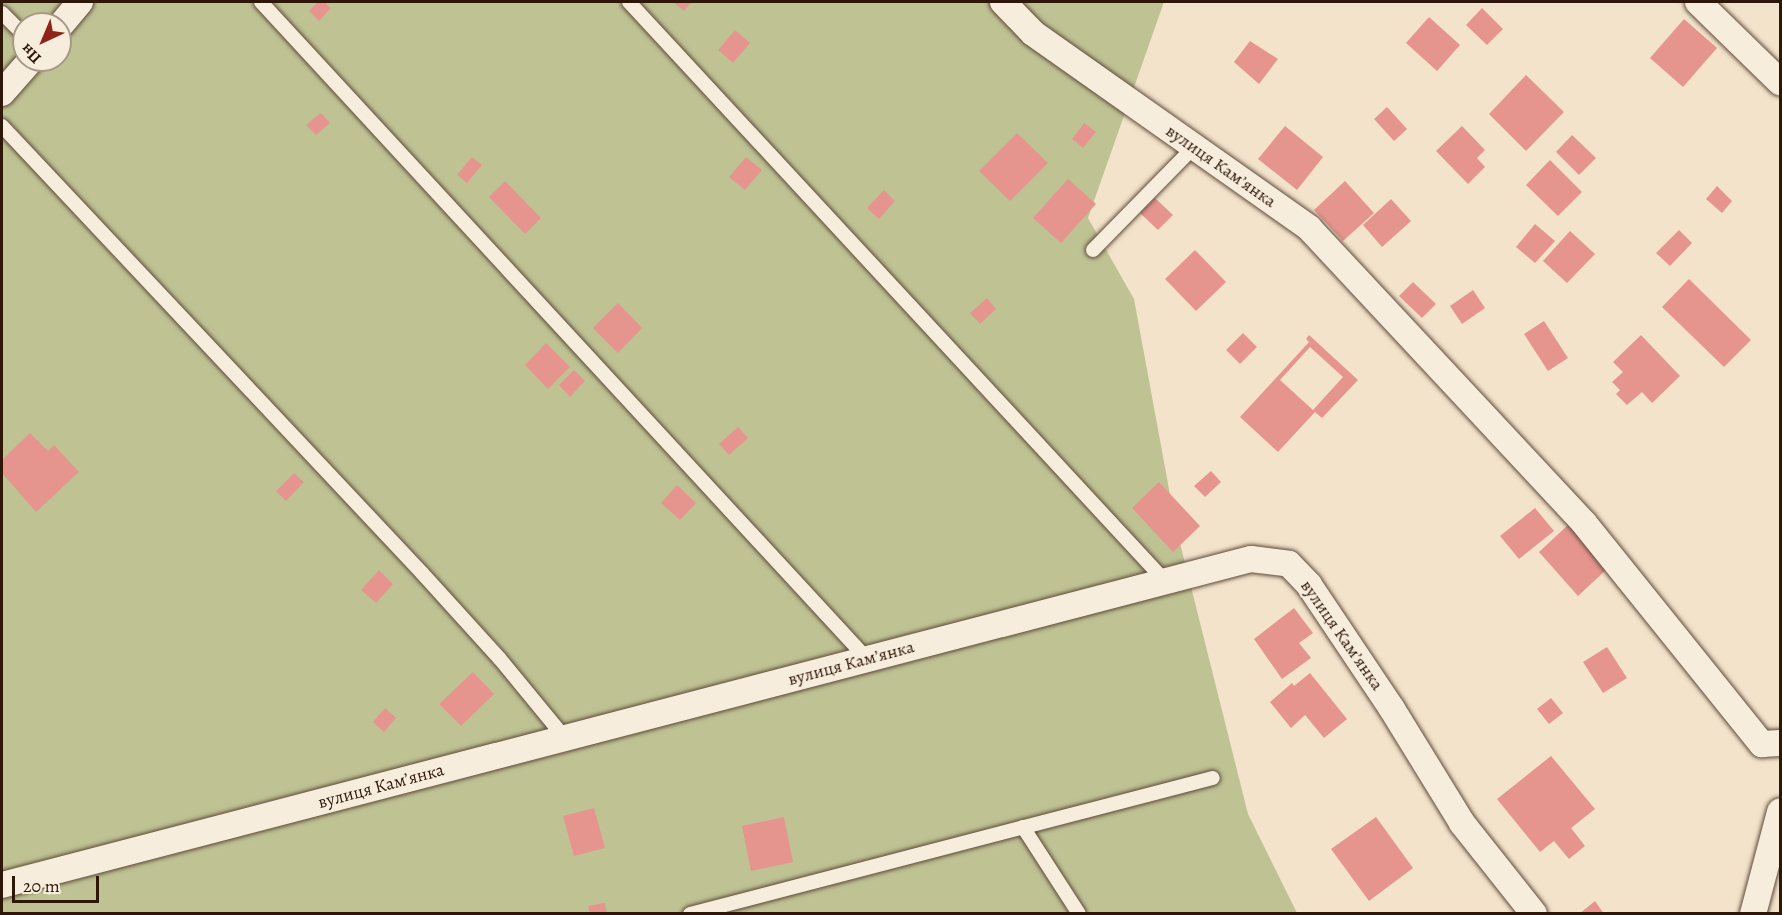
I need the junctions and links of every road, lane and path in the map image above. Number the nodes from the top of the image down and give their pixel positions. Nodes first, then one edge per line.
1 (261, 2) edge
2 (629, 2) edge
3 (1004, 2) edge
4 (1698, 2) edge
5 (20, 72) edge
6 (1780, 82) edge
7 (2, 93) edge
8 (2, 126) edge
9 (1194, 147) junction
10 (1093, 250) dead end
11 (1164, 580) junction
12 (867, 659) junction
13 (565, 738) junction
14 (1780, 743) edge
15 (1213, 778) dead end
16 (1780, 812) edge
17 (1023, 827) junction
18 (2, 885) edge
19 (736, 908) edge
20 (690, 914) edge
21 (1079, 914) edge
22 (1533, 914) edge
23 (1753, 914) edge

1 - 12 lane
2 - 11 lane
3 - 9 street, вулиця Камʼянка
4 - 6 street
5 - 7 street
8 - 13 lane
9 - 10 lane
9 - 14 street, вулиця Камʼянка
11 - 12 street, вулиця Камʼянка
11 - 22 street, вулиця Камʼянка
12 - 13 street, вулиця Камʼянка
13 - 18 street, вулиця Камʼянка
15 - 17 lane
16 - 23 street
17 - 19 lane
17 - 21 lane
19 - 20 lane

